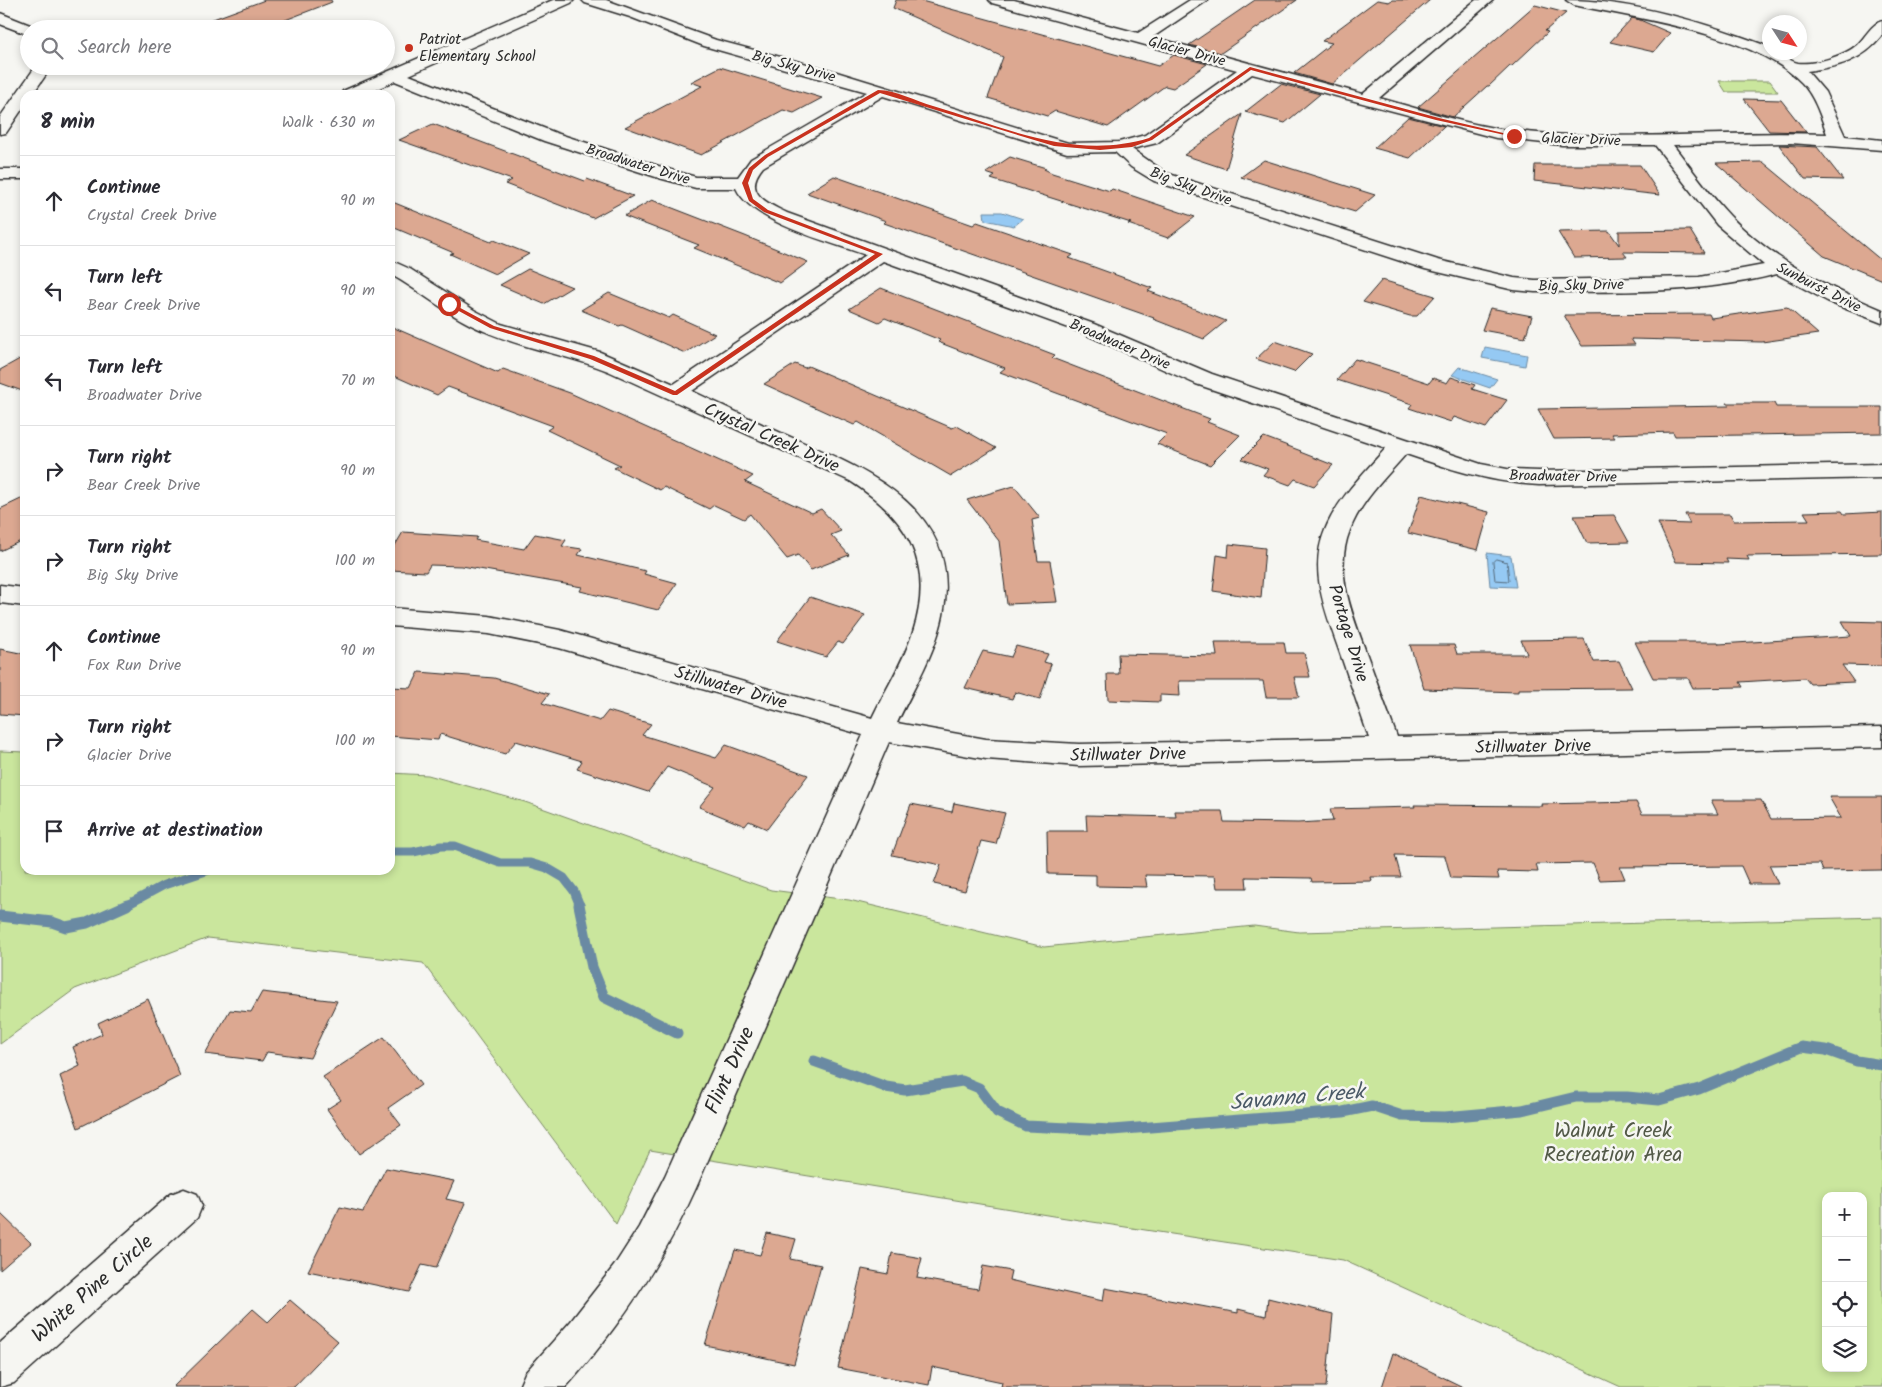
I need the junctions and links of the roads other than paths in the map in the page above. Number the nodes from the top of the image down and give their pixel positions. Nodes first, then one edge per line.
1 (566, 0) edge
2 (590, 0) edge
3 (997, 0) edge
4 (1200, 0) edge
5 (1484, 0) edge
6 (1574, 0) edge
7 (0, 18) edge
8 (20, 26) edge
9 (1882, 26) edge
10 (1140, 39) junction
11 (1250, 68) junction
12 (1794, 68) junction
13 (38, 75) edge
14 (394, 75) joint
15 (395, 75) edge
16 (27, 90) edge
17 (360, 90) edge
18 (880, 91) junction
19 (20, 100) edge
20 (1366, 100) junction
21 (0, 129) edge
22 (1838, 139) junction
23 (1660, 140) junction
24 (1882, 145) edge
25 (1119, 147) junction
26 (0, 174) edge
27 (20, 174) edge
28 (745, 183) junction
29 (880, 254) junction
30 (1779, 267) junction
31 (395, 269) edge
32 (1882, 318) edge
33 (675, 393) junction
34 (1401, 445) junction
35 (1882, 471) edge
36 (0, 594) edge
37 (20, 596) edge
38 (395, 617) edge
39 (880, 730) junction
40 (1882, 737) edge
41 (1387, 750) junction
42 (184, 1206) dead end
43 (0, 1369) edge
44 (539, 1387) edge

1 - 15 street
2 - 18 street, Big Sky Drive
3 - 10 street, Glacier Drive
4 - 10 street
5 - 20 street
6 - 12 street
7 - 8 street
9 - 12 street
10 - 11 street, Glacier Drive
11 - 20 street, Glacier Drive
11 - 25 street
12 - 22 street
13 - 16 street
14 - 17 street
14 - 28 street, Broadwater Drive
18 - 25 street, Big Sky Drive
18 - 28 street
19 - 21 street
20 - 23 street, Glacier Drive
22 - 23 street, Glacier Drive
22 - 24 street, Glacier Drive
23 - 30 street, Sunburst Drive
25 - 30 street, Big Sky Drive
26 - 27 street
28 - 29 street, Broadwater Drive
29 - 33 street
29 - 34 street, Broadwater Drive
30 - 32 street, Sunburst Drive
31 - 33 street, Crystal Creek Drive
33 - 39 street, Crystal Creek Drive
34 - 35 street, Broadwater Drive
34 - 41 street, Portage Drive
36 - 37 street
38 - 39 street, Stillwater Drive
39 - 41 street, Stillwater Drive
39 - 44 street, Flint Drive
40 - 41 street, Stillwater Drive
42 - 43 street, White Pine Circle

